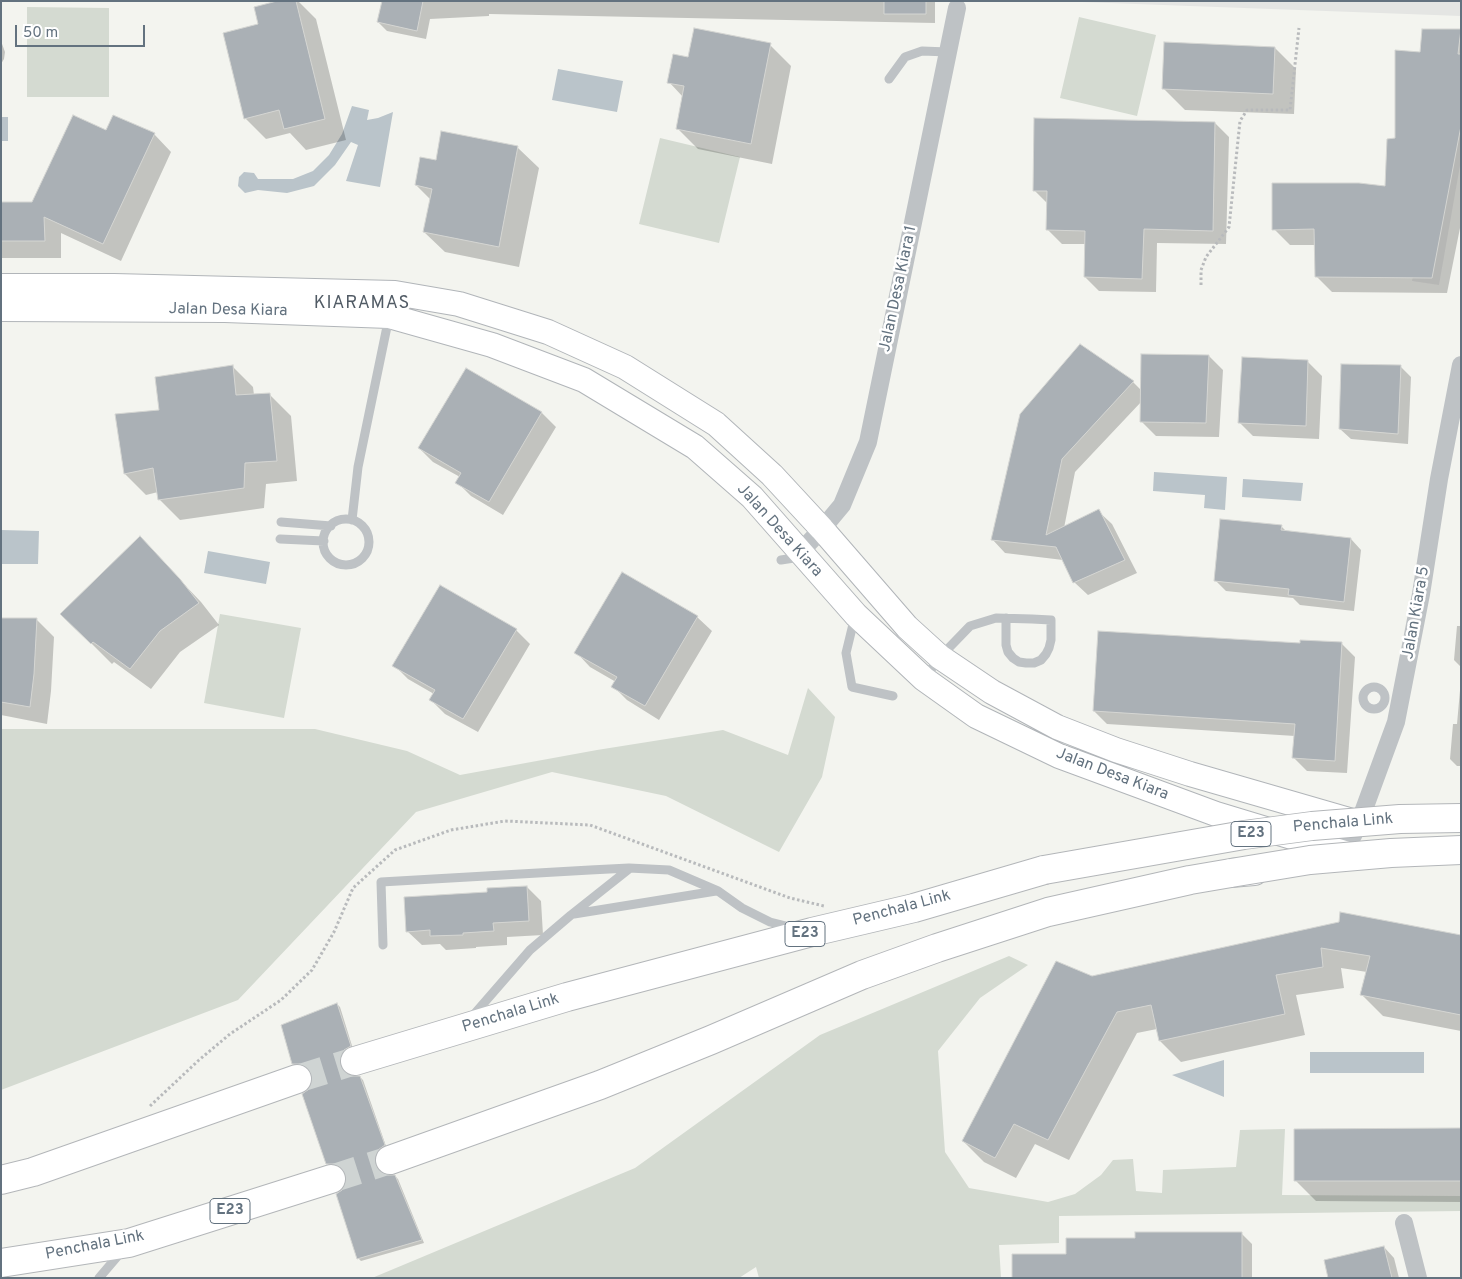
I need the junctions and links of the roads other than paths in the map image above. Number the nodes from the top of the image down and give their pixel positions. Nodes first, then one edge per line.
1 (957, 8) dead end
2 (948, 52) junction
3 (890, 79) dead end
4 (1, 286) edge
5 (392, 305) junction
6 (1, 309) edge
7 (1461, 365) edge
8 (1455, 430) edge
9 (352, 520) junction
10 (281, 522) dead end
11 (330, 526) junction
12 (822, 529) junction
13 (280, 540) dead end
14 (324, 542) junction
15 (790, 556) junction
16 (856, 615) junction
17 (1006, 618) junction
18 (940, 657) junction
19 (924, 679) junction
20 (893, 696) dead end
21 (1461, 818) edge
22 (1358, 823) junction
23 (1461, 824) edge
24 (1461, 850) edge
25 (1344, 854) junction
26 (1461, 854) edge
27 (1461, 863) edge
28 (629, 868) junction
29 (1231, 873) junction
30 (718, 891) junction
31 (571, 915) junction
32 (812, 932) junction
33 (382, 946) dead end
34 (460, 1029) junction
35 (355, 1061) tunnel mouth
36 (297, 1079) tunnel mouth
37 (390, 1160) tunnel mouth
38 (331, 1179) tunnel mouth
39 (1, 1180) edge
40 (1404, 1223) dead end
41 (129, 1243) junction
42 (1, 1263) edge
43 (99, 1278) edge
44 (1418, 1278) edge

1 - 2 street, Jalan Desa Kiara 1
2 - 3 lane
2 - 12 street, Jalan Desa Kiara 1
4 - 5 main road, Jalan Desa Kiara
5 - 6 main road, Jalan Desa Kiara
5 - 9 lane
5 - 12 main road, Jalan Desa Kiara
5 - 15 main road, Jalan Desa Kiara
7 - 8 street, Jalan Kiara 5
8 - 22 street, Jalan Kiara 5
9 - 11 lane
9 - 14 lane
10 - 11 lane
11 - 14 lane
12 - 15 street, Jalan Desa Kiara 1
12 - 18 main road, Jalan Desa Kiara
13 - 14 lane
15 - 16 main road, Jalan Desa Kiara
16 - 19 main road, Jalan Desa Kiara
16 - 20 lane
17 - 17 lane
17 - 18 lane
18 - 19 lane
18 - 22 main road, Jalan Desa Kiara
19 - 25 main road, Jalan Desa Kiara
21 - 32 highway, Penchala Link / E23, bridge
22 - 23 main road, Jalan Desa Kiara
22 - 25 street, Jalan Kiara 5
24 - 29 highway, bridge
25 - 26 main road, Jalan Desa Kiara
27 - 29 highway, bridge
28 - 30 lane
28 - 31 lane
28 - 33 lane
29 - 37 highway
30 - 31 lane
30 - 32 lane
31 - 34 lane
32 - 34 highway, Penchala Link / E23
34 - 35 highway, Penchala Link / E23
36 - 39 highway
38 - 41 highway, Penchala Link / E23
40 - 44 street
41 - 42 highway, Penchala Link / E23
41 - 43 lane

